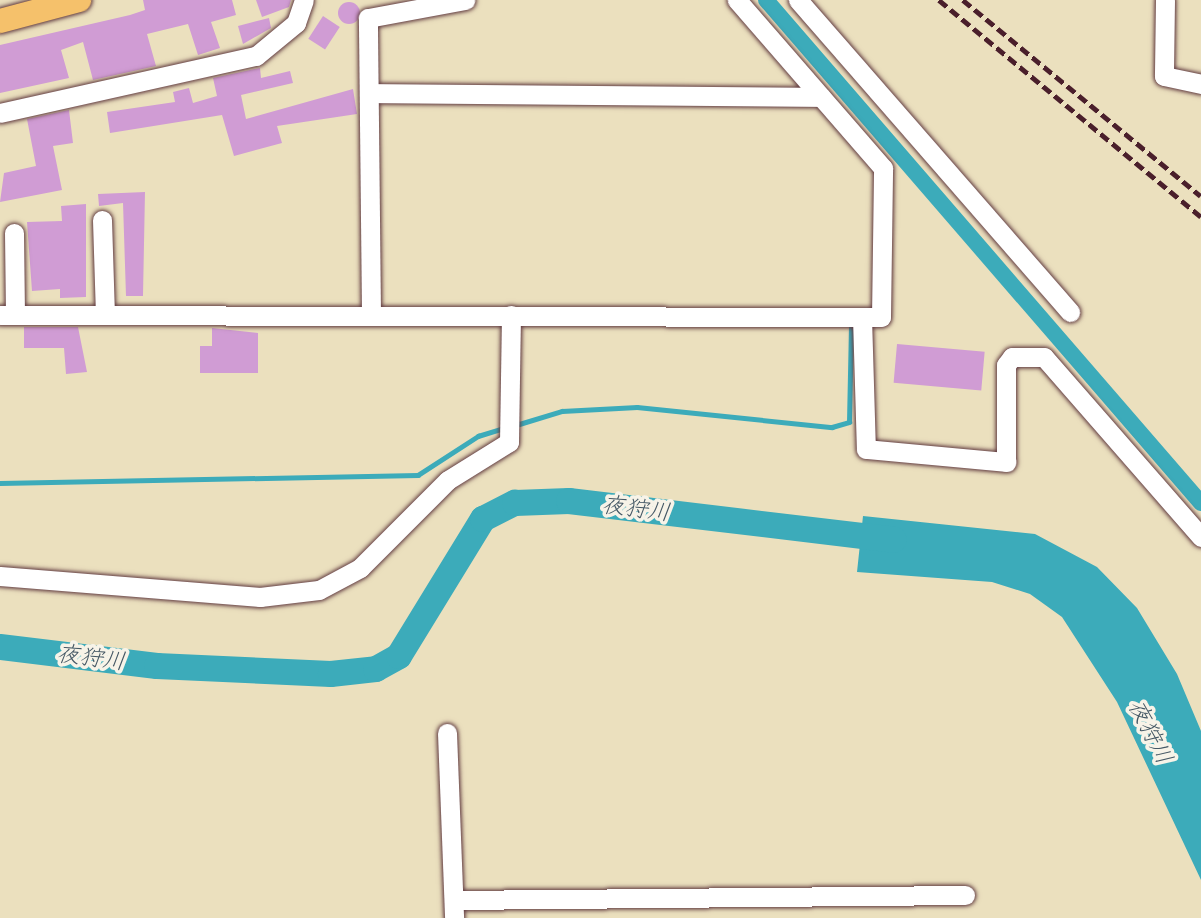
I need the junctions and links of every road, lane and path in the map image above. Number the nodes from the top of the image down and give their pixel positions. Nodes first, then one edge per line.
1 (304, 0) edge
2 (465, 0) edge
3 (737, 0) edge
4 (797, 0) edge
5 (1165, 0) edge
6 (65, 3) edge
7 (0, 21) edge
8 (1201, 84) edge
9 (369, 93) junction
10 (821, 97) junction
11 (0, 113) edge
12 (102, 220) dead end
13 (14, 233) dead end
14 (1069, 312) dead end
15 (105, 314) junction
16 (371, 314) junction
17 (8, 315) edge
18 (511, 315) junction
19 (862, 317) junction
20 (1201, 537) edge
21 (0, 576) edge
22 (447, 733) dead end
23 (965, 895) dead end
24 (454, 909) edge

1 - 11 street
2 - 9 street
3 - 10 street
4 - 14 street
5 - 8 street
6 - 7 main road
9 - 10 street
9 - 16 street
10 - 19 street
12 - 15 street
13 - 17 street
15 - 16 street
15 - 17 street
16 - 18 street
18 - 19 street
18 - 21 street
19 - 20 street
22 - 24 street
23 - 24 street

